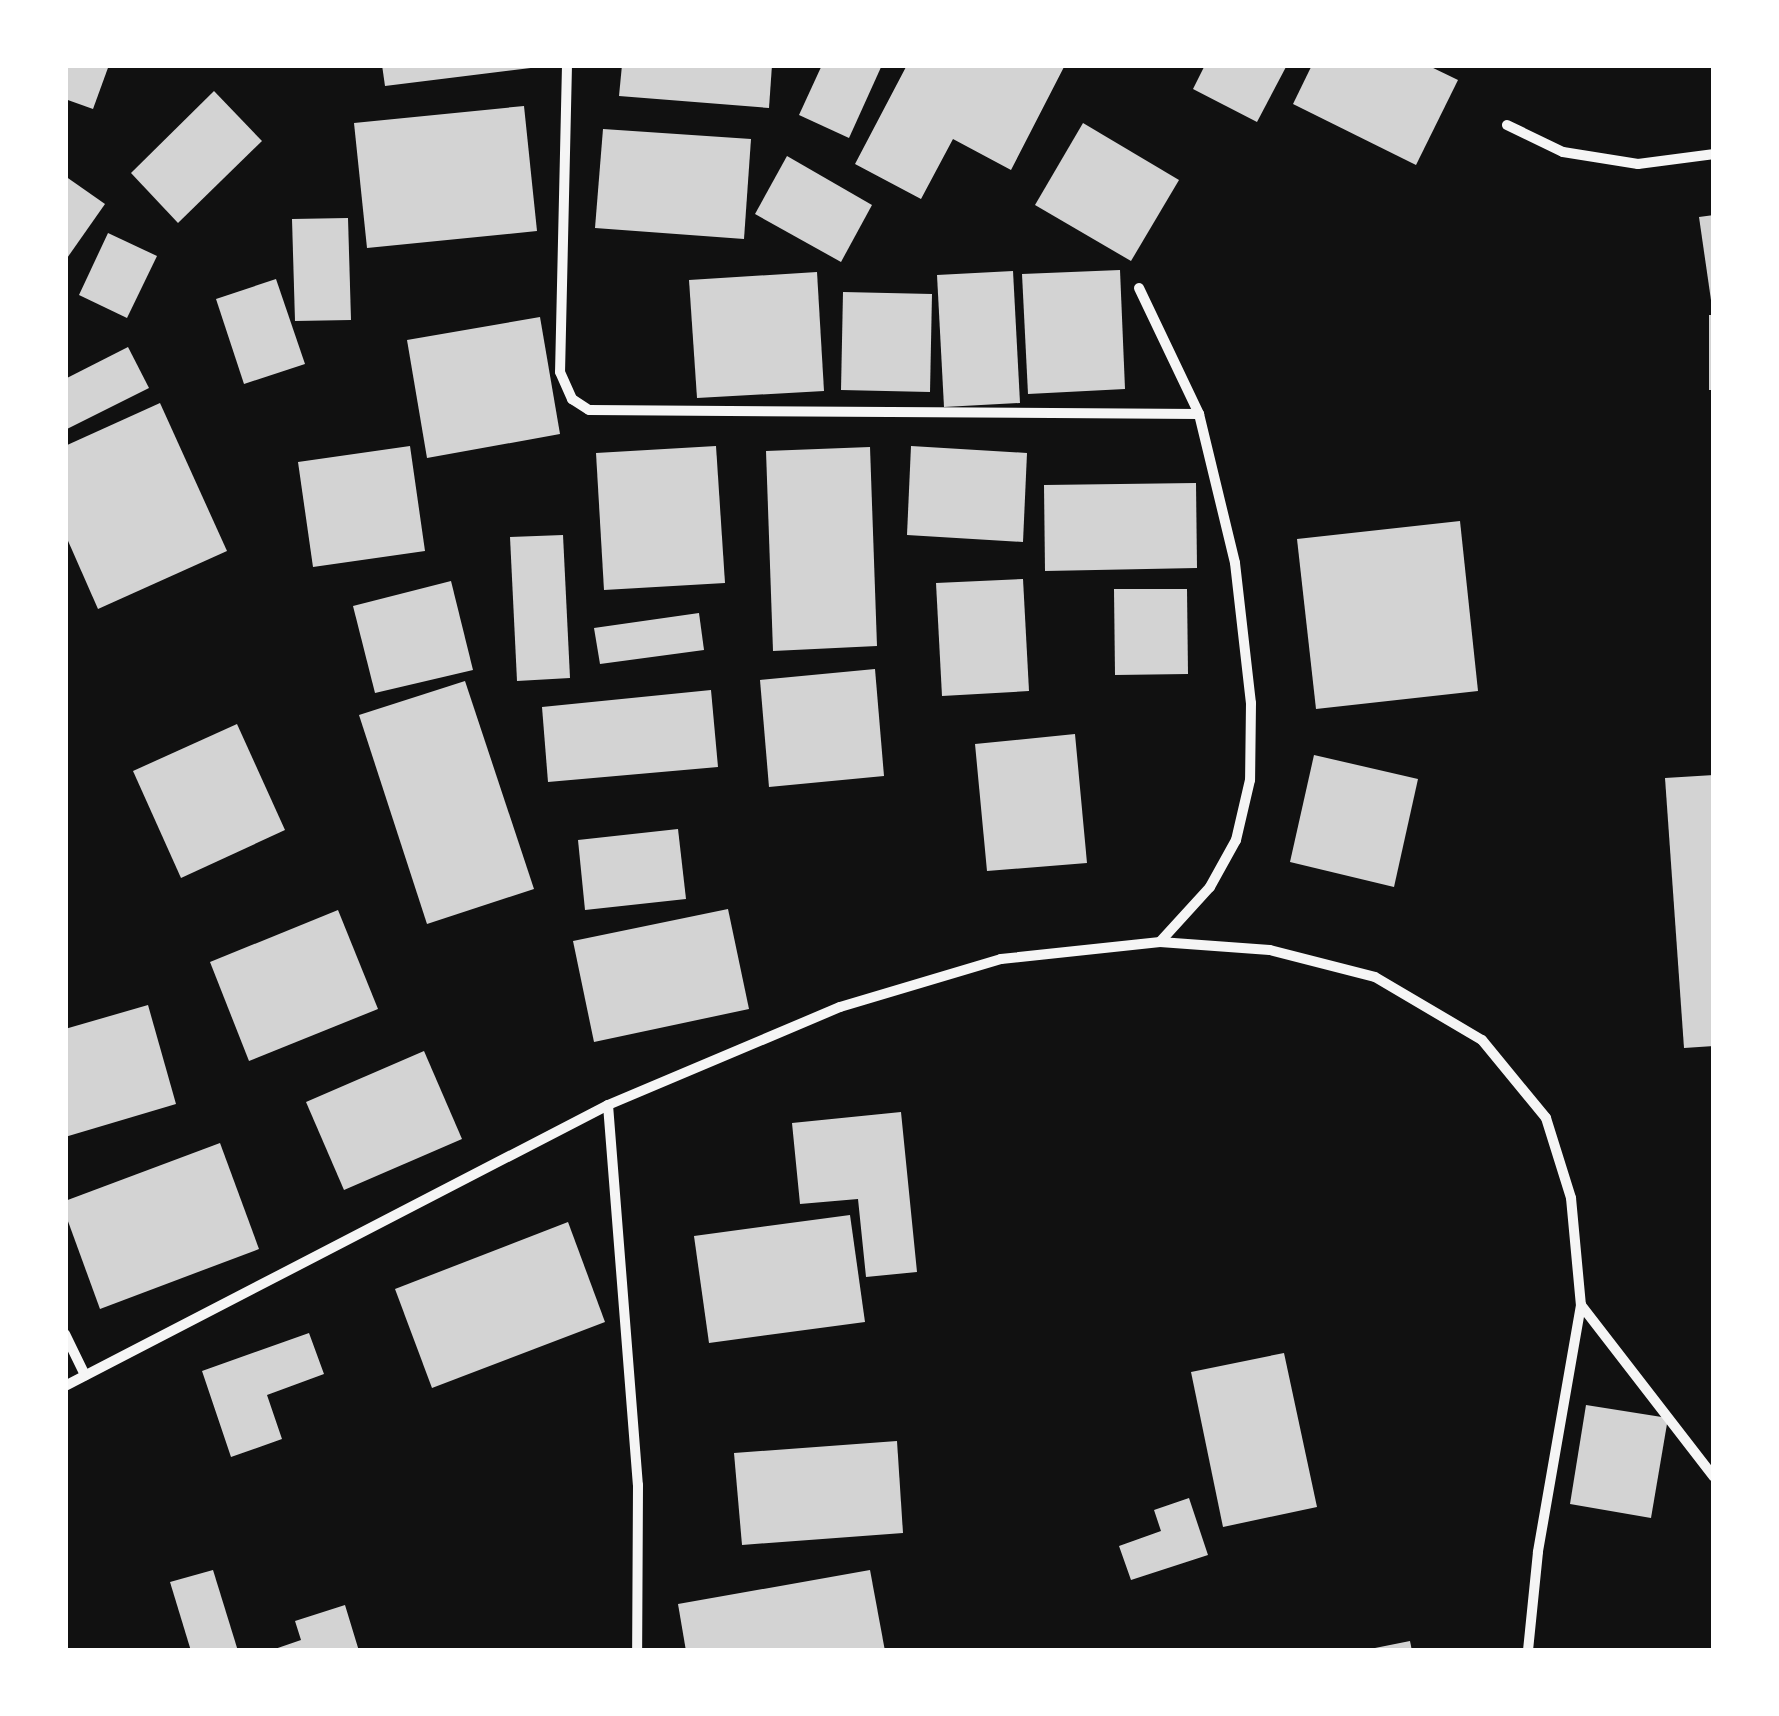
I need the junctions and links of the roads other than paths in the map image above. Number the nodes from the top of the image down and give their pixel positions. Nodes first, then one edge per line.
1 (567, 65) edge
2 (1508, 125) dead end
3 (1714, 154) edge
4 (1138, 288) dead end
5 (1200, 414) junction
6 (1160, 942) junction
7 (608, 1104) junction
8 (1581, 1305) junction
9 (65, 1334) edge
10 (85, 1376) junction
11 (65, 1386) edge
12 (1714, 1477) edge
13 (637, 1651) edge
14 (1528, 1651) edge

1 - 5 street
2 - 3 street
4 - 5 street
5 - 6 street
6 - 7 street
6 - 8 street
7 - 10 street
7 - 13 street
8 - 12 street
8 - 14 street
9 - 10 street
10 - 11 street

